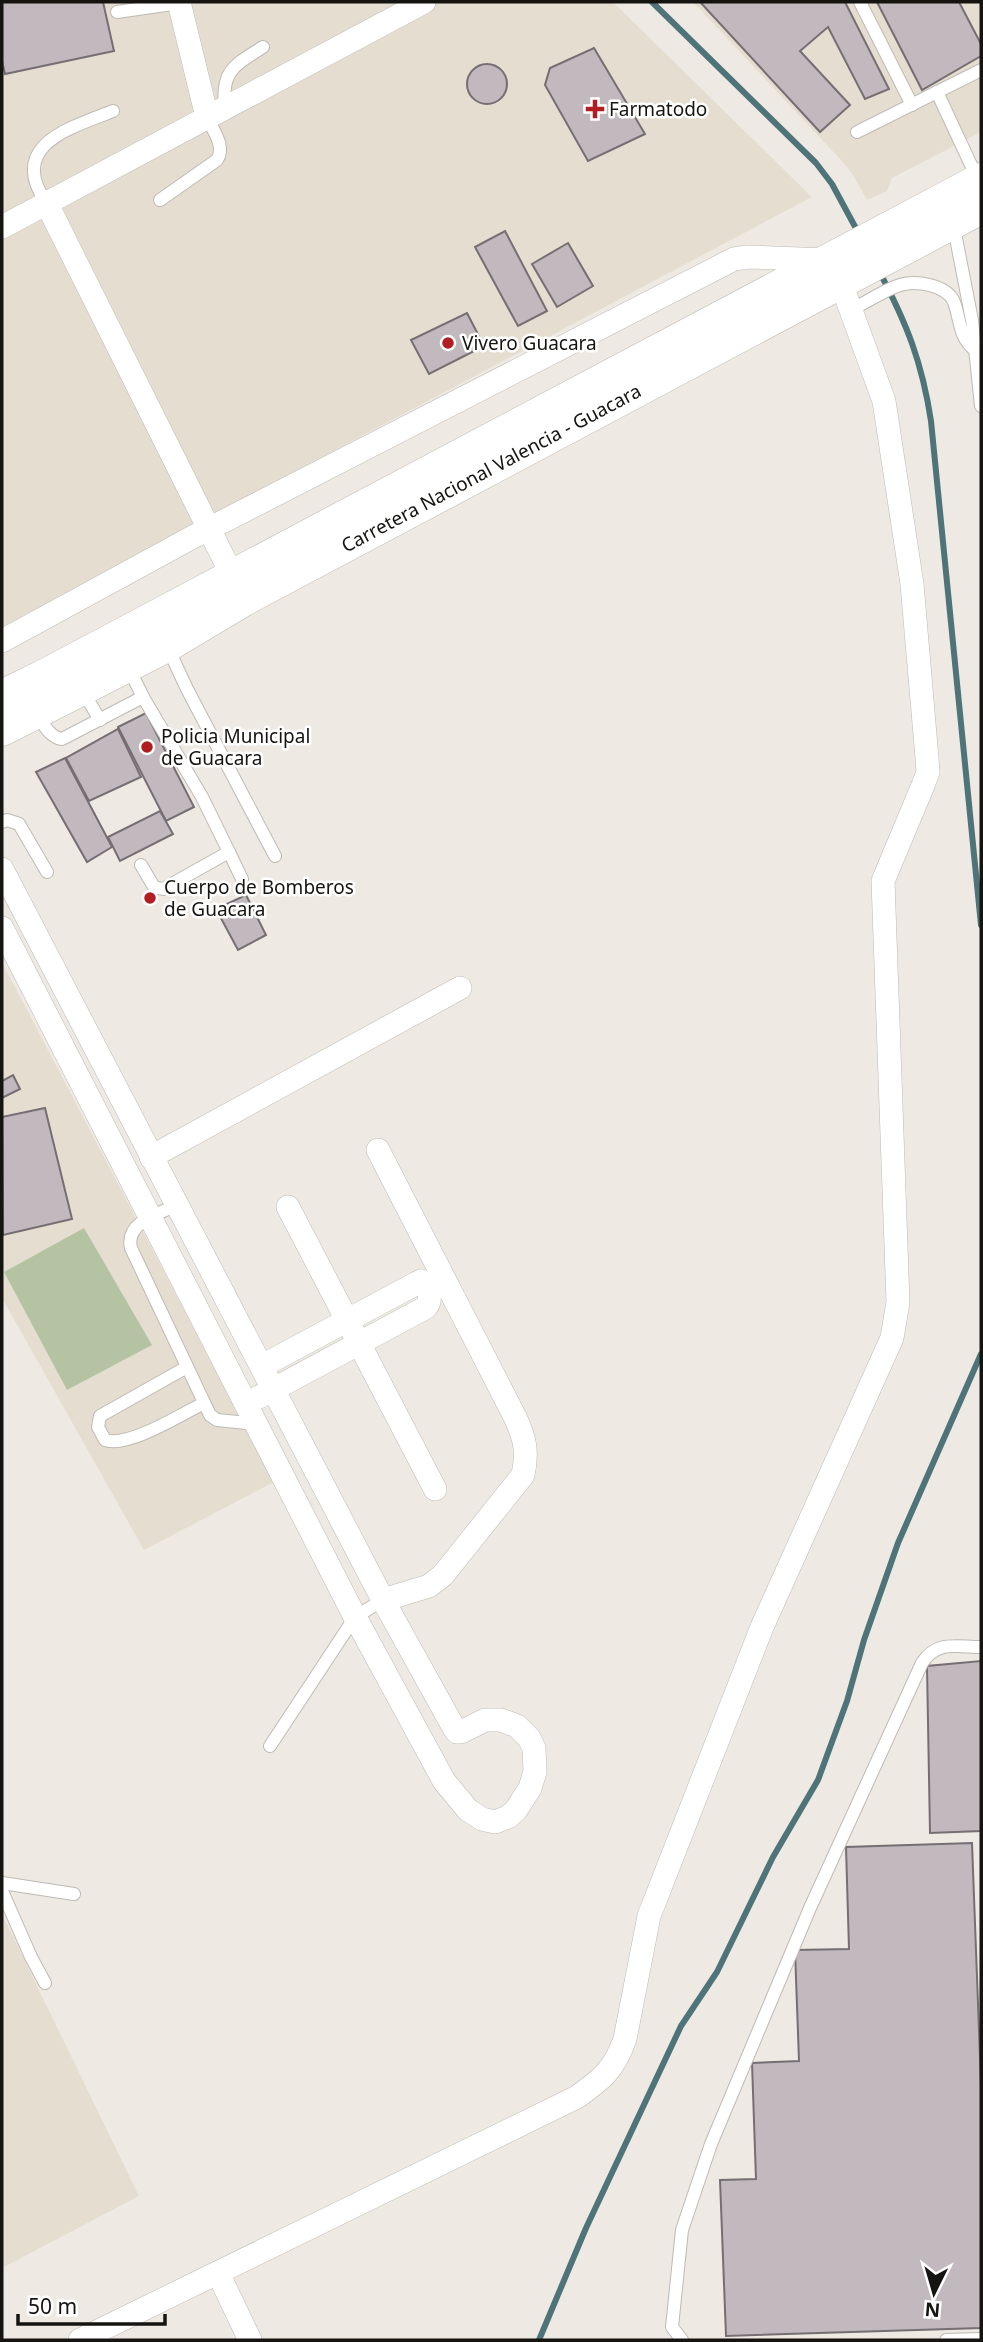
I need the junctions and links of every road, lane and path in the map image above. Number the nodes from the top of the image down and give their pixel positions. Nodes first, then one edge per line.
1 (424, 2) edge
2 (860, 2) edge
3 (179, 3) edge
4 (117, 12) dead end
5 (263, 47) dead end
6 (981, 70) edge
7 (937, 92) junction
8 (912, 105) junction
9 (113, 111) dead end
10 (216, 113) junction
11 (857, 132) dead end
12 (981, 189) edge
13 (160, 200) dead end
14 (47, 204) junction
15 (953, 223) junction
16 (2, 227) edge
17 (863, 272) junction
18 (976, 351) junction
19 (981, 406) edge
20 (210, 528) junction
21 (238, 588) junction
22 (2, 641) edge
23 (167, 646) junction
24 (120, 652) junction
25 (73, 676) junction
26 (144, 697) junction
27 (22, 698) edge
28 (100, 720) junction
29 (2, 730) edge
30 (2, 822) edge
31 (229, 852) junction
32 (275, 856) dead end
33 (141, 865) dead end
34 (2, 869) edge
35 (47, 872) dead end
36 (242, 879) dead end
37 (2, 928) edge
38 (460, 988) dead end
39 (378, 1150) dead end
40 (151, 1157) junction
41 (175, 1206) junction
42 (288, 1207) dead end
43 (150, 1217) junction
44 (346, 1321) junction
45 (360, 1345) junction
46 (262, 1366) junction
47 (187, 1367) junction
48 (273, 1390) junction
49 (204, 1403) junction
50 (252, 1413) junction
51 (435, 1489) dead end
52 (383, 1600) junction
53 (355, 1617) junction
54 (981, 1647) edge
55 (270, 1746) dead end
56 (2, 1882) edge
57 (2, 1891) edge
58 (74, 1894) dead end
59 (45, 1983) dead end
60 (218, 2273) junction
61 (981, 2339) edge
62 (80, 2340) edge
63 (250, 2340) edge
64 (682, 2340) edge
65 (946, 2340) edge

1 - 10 street
2 - 8 lane
3 - 4 lane
3 - 10 street
5 - 10 lane
6 - 7 lane
7 - 8 lane
7 - 12 lane
8 - 11 lane
9 - 14 lane
10 - 13 lane
10 - 14 street
12 - 15 main road, Carretera Nacional Valencia - Guacara
12 - 17 main road, Carretera Nacional Valencia - Guacara
14 - 16 street
14 - 20 street
15 - 17 main road, Carretera Nacional Valencia - Guacara
15 - 18 lane
17 - 18 lane
17 - 20 street
17 - 21 main road, Carretera Nacional Valencia - Guacara
17 - 60 street
18 - 19 lane
20 - 21 street
20 - 22 street
21 - 23 main road, Carretera Nacional Valencia - Guacara
21 - 24 main road, Carretera Nacional Valencia - Guacara
23 - 24 main road, Carretera Nacional Valencia - Guacara
23 - 32 lane
24 - 25 main road, Carretera Nacional Valencia - Guacara
24 - 26 lane
25 - 27 main road, Carretera Nacional Valencia - Guacara
25 - 28 lane
26 - 28 lane
26 - 31 lane
27 - 28 lane
27 - 29 main road, Carretera Nacional Valencia - Guacara
30 - 35 lane
31 - 33 lane
31 - 36 lane
34 - 40 street
37 - 43 street
38 - 40 street
39 - 52 street
40 - 41 street
41 - 43 lane
41 - 46 street
42 - 44 street
43 - 47 lane
43 - 50 street
44 - 45 street
44 - 45 street
44 - 46 street
45 - 48 street
45 - 51 street
46 - 48 street
47 - 49 lane
47 - 49 lane
48 - 50 street
48 - 52 street
49 - 50 lane
50 - 53 street
52 - 53 lane
52 - 53 street
53 - 55 lane
54 - 64 lane
56 - 58 lane
57 - 59 lane
60 - 62 street
60 - 63 street
61 - 65 lane

